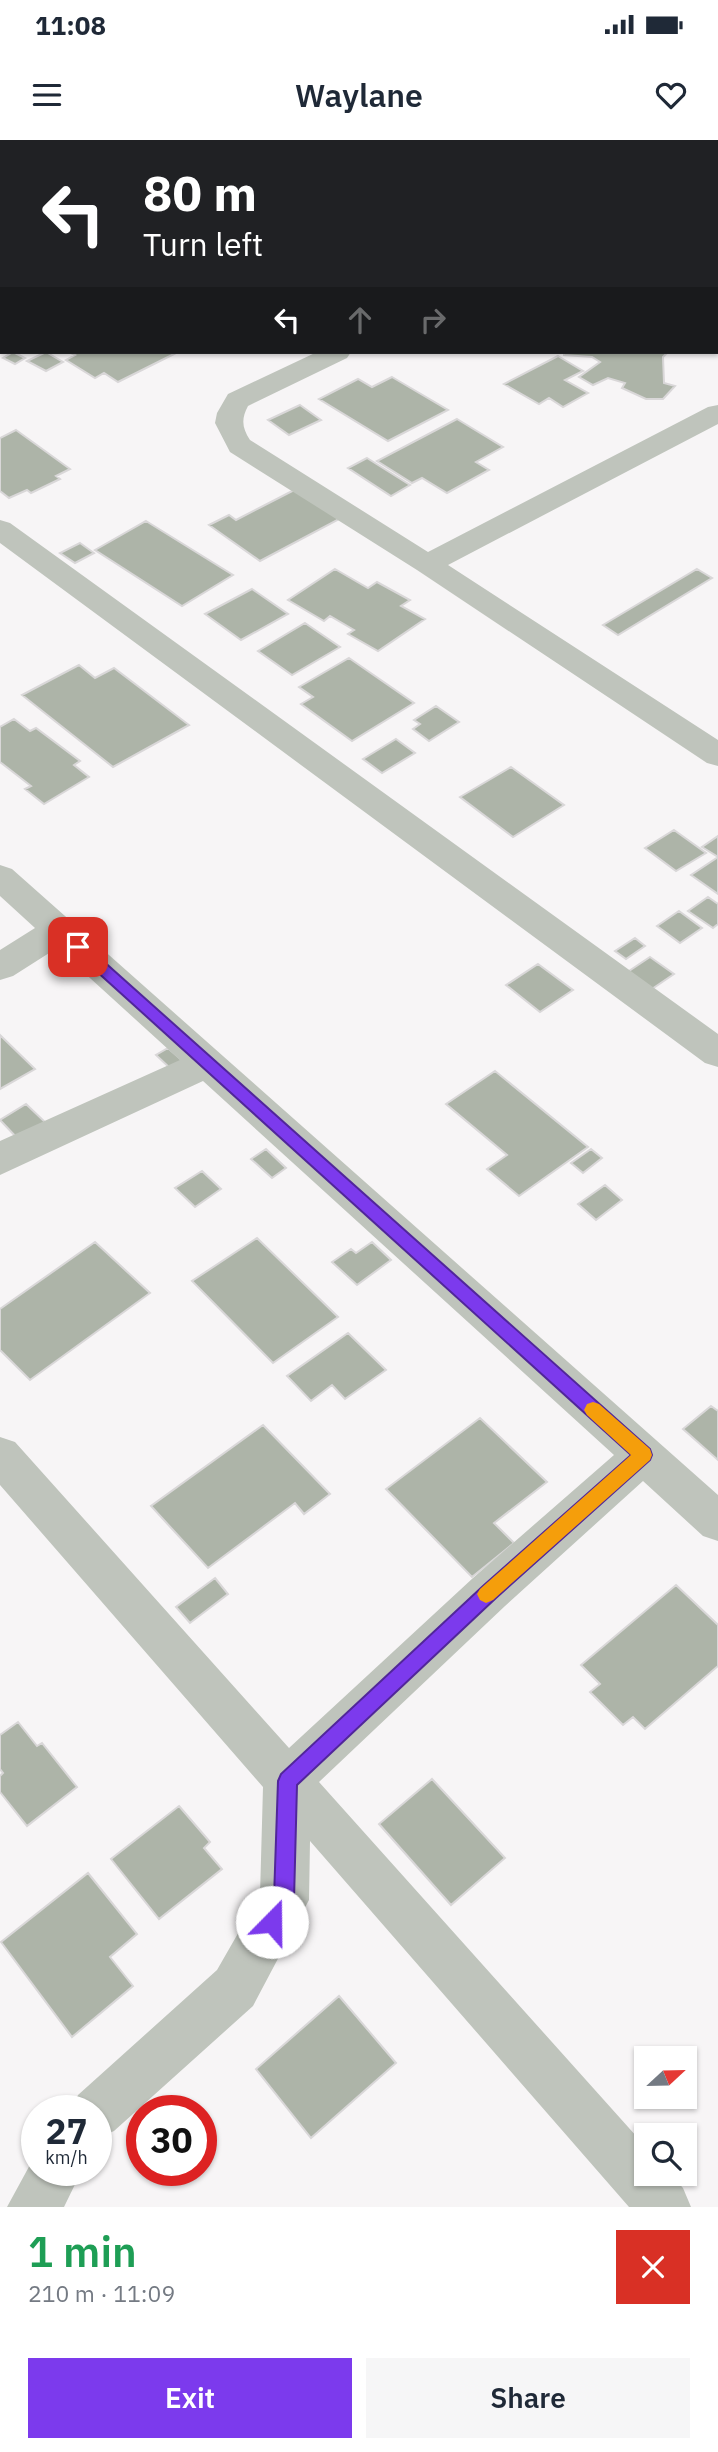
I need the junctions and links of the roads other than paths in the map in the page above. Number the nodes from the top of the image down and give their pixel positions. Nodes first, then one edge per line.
1 (334, 354) edge
2 (718, 413) edge
3 (0, 529) edge
4 (427, 564) junction
5 (718, 755) edge
6 (0, 877) edge
7 (60, 930) junction
8 (0, 967) edge
9 (718, 1052) edge
10 (206, 1063) junction
11 (0, 1160) edge
12 (0, 1455) edge
13 (643, 1455) junction
14 (718, 1522) edge
15 (288, 1781) junction
16 (112, 2099) edge
17 (46, 2186) edge
18 (34, 2207) edge
19 (664, 2207) edge

1 - 4 street
2 - 4 street
3 - 9 street
4 - 5 street
6 - 7 street
7 - 8 street
7 - 10 street
10 - 11 street
10 - 13 street
12 - 15 street
13 - 14 street
13 - 15 street
15 - 16 street
15 - 19 street
17 - 18 street

